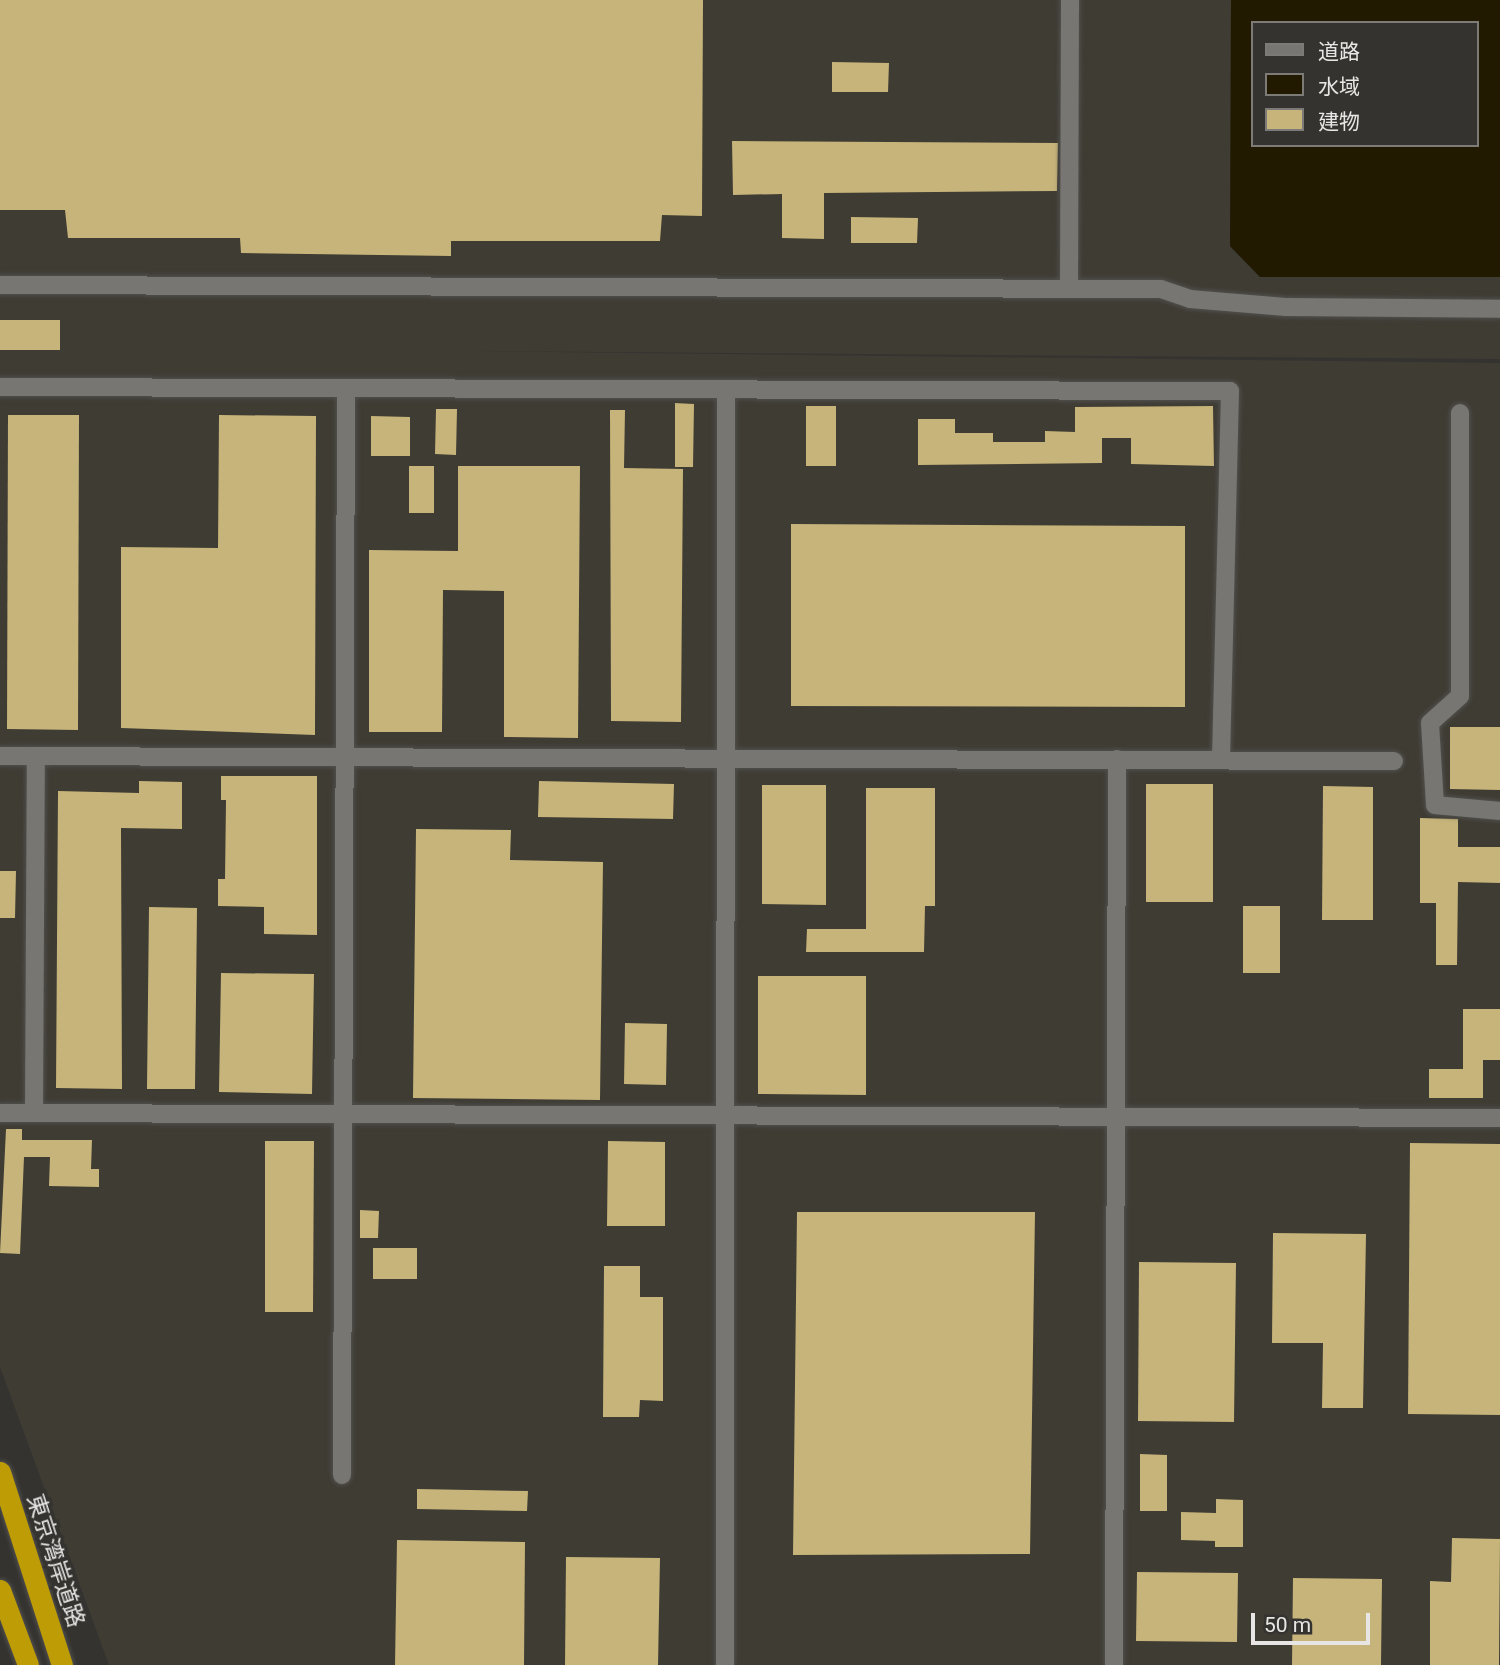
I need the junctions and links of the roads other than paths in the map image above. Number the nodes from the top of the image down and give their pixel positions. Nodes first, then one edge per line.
1 (1070, 0) edge
2 (0, 285) edge
3 (1069, 289) junction
4 (1500, 309) edge
5 (0, 387) edge
6 (345, 388) junction
7 (726, 389) junction
8 (1460, 413) dead end
9 (0, 756) edge
10 (36, 756) junction
11 (342, 757) junction
12 (726, 758) junction
13 (1117, 759) junction
14 (1221, 760) junction
15 (1394, 761) dead end
16 (1500, 811) edge
17 (725, 1112) junction
18 (0, 1113) edge
19 (34, 1113) junction
20 (344, 1113) junction
21 (1115, 1114) junction
22 (1500, 1118) edge
23 (0, 1472) edge
24 (342, 1475) dead end
25 (0, 1492) edge
26 (30, 1572) junction
27 (0, 1590) edge
28 (28, 1665) edge
29 (62, 1665) edge
30 (725, 1665) edge
31 (1114, 1665) edge

1 - 3 lane
2 - 3 lane
3 - 4 lane
5 - 6 lane
6 - 7 lane
6 - 11 lane
7 - 12 lane
7 - 14 lane
8 - 16 lane
9 - 10 lane
10 - 11 lane
10 - 19 lane
11 - 12 lane
11 - 20 lane
12 - 13 lane
12 - 17 lane
13 - 14 lane
13 - 21 lane
14 - 15 lane
17 - 20 lane
17 - 21 lane
17 - 30 lane
18 - 19 lane
19 - 20 lane
20 - 24 lane
21 - 22 lane
21 - 31 lane
23 - 26 highway, 東京湾岸道路
25 - 26 highway
26 - 29 highway, 東京湾岸道路
27 - 28 highway

